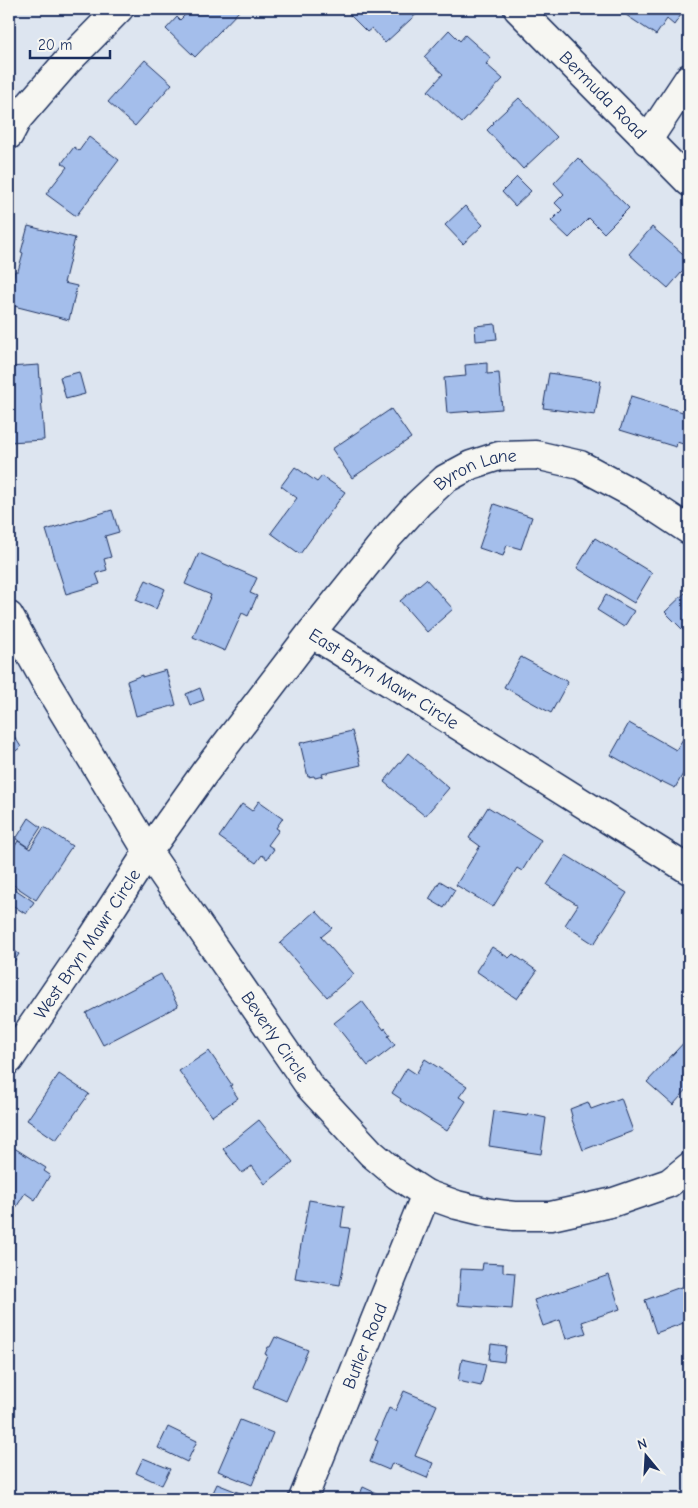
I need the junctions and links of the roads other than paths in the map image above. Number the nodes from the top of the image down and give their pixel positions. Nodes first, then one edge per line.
1 (119, 9) edge
2 (518, 9) edge
3 (689, 78) edge
4 (9, 135) edge
5 (648, 141) junction
6 (689, 182) edge
7 (689, 530) edge
8 (9, 616) edge
9 (311, 633) junction
10 (148, 852) junction
11 (689, 870) edge
12 (9, 1060) edge
13 (689, 1167) edge
14 (426, 1194) junction
15 (303, 1499) edge

1 - 4 street
2 - 5 street, Bermuda Road
3 - 5 street
5 - 6 street, Bermuda Road
7 - 9 street, Byron Lane
8 - 10 street, Beverly Circle
9 - 10 street, East Bryn Mawr Circle
9 - 11 street, East Bryn Mawr Circle
10 - 12 street, West Bryn Mawr Circle
10 - 14 street, Beverly Circle
13 - 14 street, Beverly Circle
14 - 15 street, Butler Road

